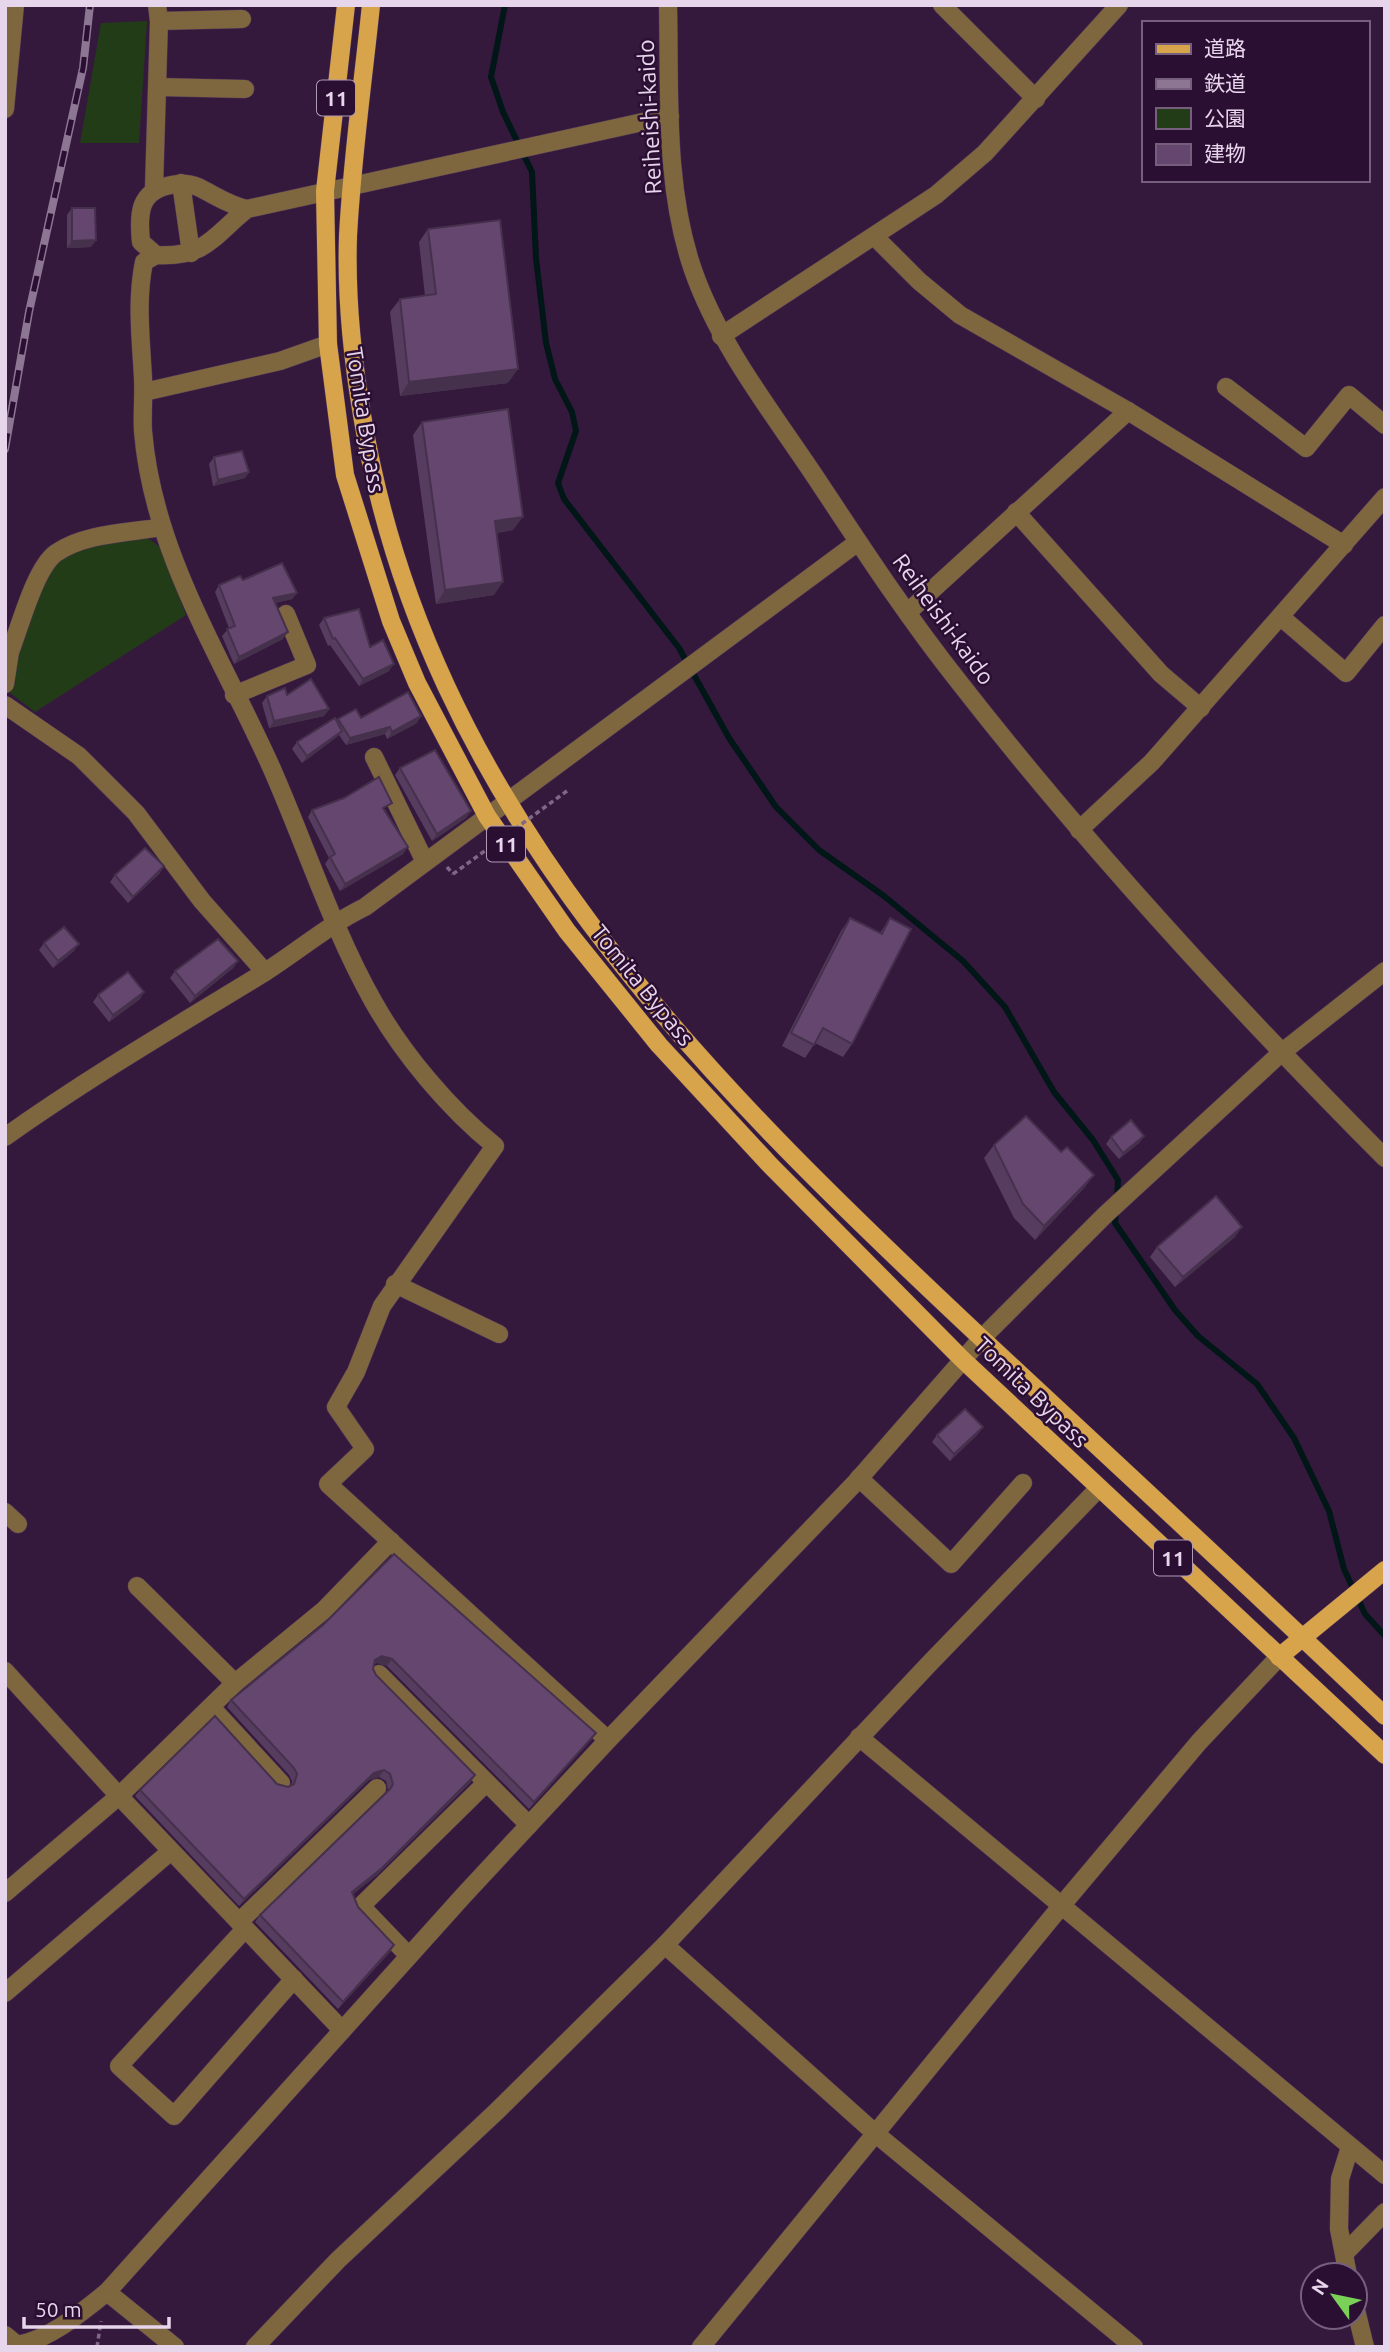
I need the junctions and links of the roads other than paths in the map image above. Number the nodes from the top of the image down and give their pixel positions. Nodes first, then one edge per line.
1 (15, 5) edge
2 (346, 5) edge
3 (371, 5) edge
4 (668, 5) edge
5 (942, 5) edge
6 (1119, 5) edge
7 (158, 13) edge
8 (242, 19) dead end
9 (158, 87) junction
10 (245, 89) dead end
11 (1036, 99) junction
12 (5, 109) edge
13 (670, 116) junction
14 (181, 183) junction
15 (352, 183) junction
16 (154, 188) junction
17 (325, 191) junction
18 (247, 209) junction
19 (875, 237) junction
20 (191, 253) junction
21 (156, 255) junction
22 (721, 336) junction
23 (328, 344) junction
24 (1226, 387) dead end
25 (144, 392) junction
26 (1128, 411) junction
27 (1385, 425) edge
28 (1385, 497) edge
29 (1016, 513) junction
30 (162, 527) junction
31 (858, 542) junction
32 (1344, 545) junction
33 (908, 611) junction
34 (286, 614) dead end
35 (1281, 617) junction
36 (1385, 625) edge
37 (8, 652) edge
38 (5, 684) edge
39 (234, 695) junction
40 (5, 705) edge
41 (1201, 708) junction
42 (374, 757) dead end
43 (508, 800) junction
44 (487, 816) junction
45 (1079, 830) junction
46 (425, 862) junction
47 (336, 921) junction
48 (1385, 971) edge
49 (265, 972) junction
50 (1281, 1053) junction
51 (5, 1137) edge
52 (1385, 1158) edge
53 (395, 1284) junction
54 (499, 1334) dead end
55 (982, 1338) junction
56 (962, 1359) junction
57 (859, 1478) junction
58 (1023, 1483) dead end
59 (1098, 1489) junction
60 (391, 1541) junction
61 (1385, 1570) edge
62 (137, 1586) dead end
63 (1302, 1638) junction
64 (1279, 1657) junction
65 (5, 1671) edge
66 (379, 1674) edge
67 (235, 1683) junction
68 (211, 1707) junction
69 (1385, 1716) edge
70 (859, 1737) junction
71 (608, 1740) junction
72 (1385, 1755) edge
73 (281, 1783) edge
74 (486, 1783) junction
75 (377, 1787) dead end
76 (119, 1796) junction
77 (529, 1825) junction
78 (171, 1851) junction
79 (5, 1893) edge
80 (1062, 1905) junction
81 (242, 1925) junction
82 (665, 1945) junction
83 (410, 1956) junction
84 (294, 1979) junction
85 (5, 1993) edge
86 (342, 2030) junction
87 (876, 2134) junction
88 (1350, 2147) junction
89 (1385, 2175) edge
90 (1385, 2212) edge
91 (1344, 2254) junction
92 (1345, 2261) edge
93 (107, 2292) junction
94 (5, 2335) edge
95 (175, 2347) edge
96 (256, 2347) edge
97 (701, 2347) edge
98 (1134, 2347) edge

1 - 12 street
2 - 17 main road, Tomita Bypass / 11
3 - 15 main road, Tomita Bypass / 11
4 - 13 street, Reiheishi-kaido
5 - 11 street
6 - 11 street
7 - 8 street
7 - 9 street
9 - 10 street
9 - 16 street
11 - 19 street
13 - 15 street
13 - 22 street, Reiheishi-kaido
14 - 16 street
14 - 18 street
14 - 20 street
15 - 17 street
15 - 43 main road, Tomita Bypass / 11
16 - 21 street
17 - 18 street
17 - 23 main road, Tomita Bypass / 11
18 - 20 street
19 - 22 street
19 - 26 street
20 - 21 street
21 - 25 street
22 - 31 street, Reiheishi-kaido
23 - 25 street
23 - 44 main road, Tomita Bypass / 11
24 - 27 street
25 - 30 street
26 - 29 street
26 - 32 street
28 - 32 street
29 - 33 street
29 - 41 street
30 - 37 street
30 - 39 street
31 - 33 street, Reiheishi-kaido
31 - 43 street
32 - 35 street
33 - 45 street, Reiheishi-kaido
34 - 39 street
35 - 36 street
35 - 41 street
37 - 38 street
39 - 47 street
40 - 49 street
41 - 45 street
42 - 46 street
43 - 44 street
43 - 55 main road, Tomita Bypass / 11
44 - 46 street
44 - 56 main road, Tomita Bypass / 11
45 - 50 street, Reiheishi-kaido
46 - 47 street
47 - 49 street
47 - 53 street
48 - 50 street
49 - 51 street
50 - 52 street, Reiheishi-kaido
50 - 55 street
53 - 54 street
53 - 60 street
55 - 56 street
55 - 63 main road, Tomita Bypass / 11
56 - 57 street
56 - 59 main road, Tomita Bypass / 11
57 - 58 street
57 - 71 street
59 - 64 main road, Tomita Bypass / 11
59 - 70 street
60 - 67 street
60 - 71 street
61 - 63 main road
62 - 67 street
63 - 64 main road
63 - 69 main road, Tomita Bypass / 11
64 - 72 main road, Tomita Bypass / 11
64 - 80 street
65 - 76 street
66 - 74 street
67 - 68 street
68 - 73 street
68 - 76 street
70 - 80 street
70 - 82 street
71 - 77 street
74 - 77 street
74 - 83 street
75 - 81 street
76 - 78 street
76 - 79 street
77 - 83 street
78 - 81 street
78 - 85 street
80 - 87 street
80 - 88 street
81 - 84 street
81 - 84 street
82 - 87 street
82 - 96 street
83 - 86 street
84 - 86 street
86 - 93 street
87 - 97 street
87 - 98 street
88 - 89 street
88 - 91 street
90 - 91 street
91 - 92 street
93 - 94 street
93 - 95 street

